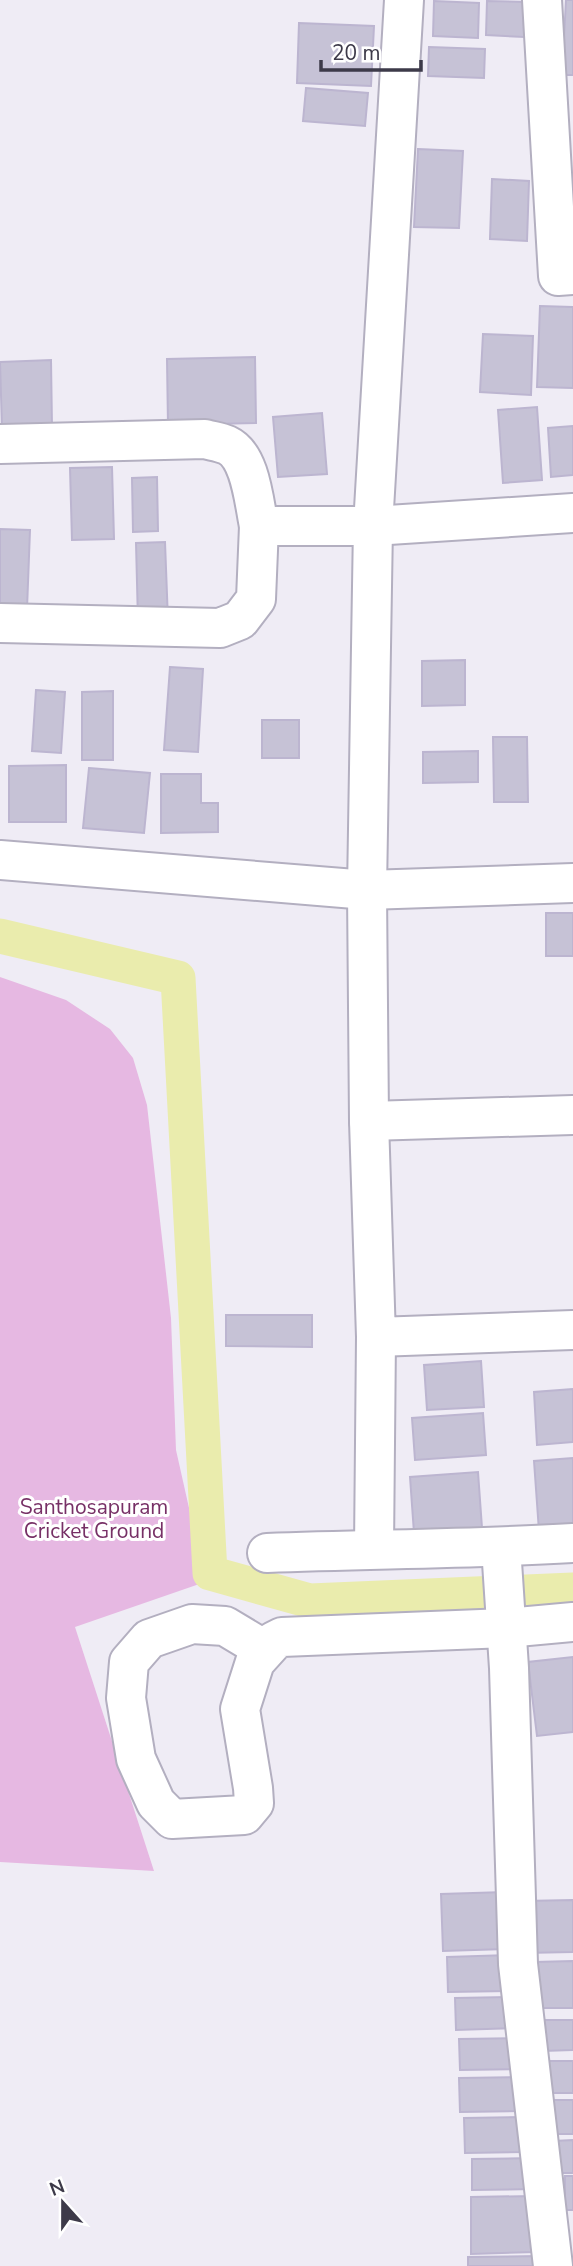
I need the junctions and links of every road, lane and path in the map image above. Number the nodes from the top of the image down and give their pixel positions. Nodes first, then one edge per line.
1 (404, 0) edge
2 (542, 0) edge
3 (573, 275) edge
4 (0, 444) edge
5 (573, 513) edge
6 (258, 526) junction
7 (373, 526) junction
8 (0, 623) edge
9 (0, 860) edge
10 (573, 883) edge
11 (367, 890) junction
12 (573, 1115) edge
13 (369, 1121) junction
14 (573, 1330) edge
15 (376, 1337) junction
16 (573, 1543) edge
17 (374, 1549) junction
18 (501, 1552) junction
19 (267, 1553) dead end
20 (505, 1617) junction
21 (573, 1622) edge
22 (265, 1650) junction
23 (553, 2266) edge

1 - 7 street
2 - 3 street
4 - 6 street
5 - 7 street
6 - 7 street
6 - 8 street
7 - 11 street
9 - 11 street
10 - 11 street
11 - 13 street
12 - 13 street
13 - 15 street
14 - 15 street
15 - 17 street
16 - 18 street
17 - 18 street
17 - 19 street
18 - 20 street
20 - 21 street
20 - 22 street
20 - 23 street
22 - 22 street

